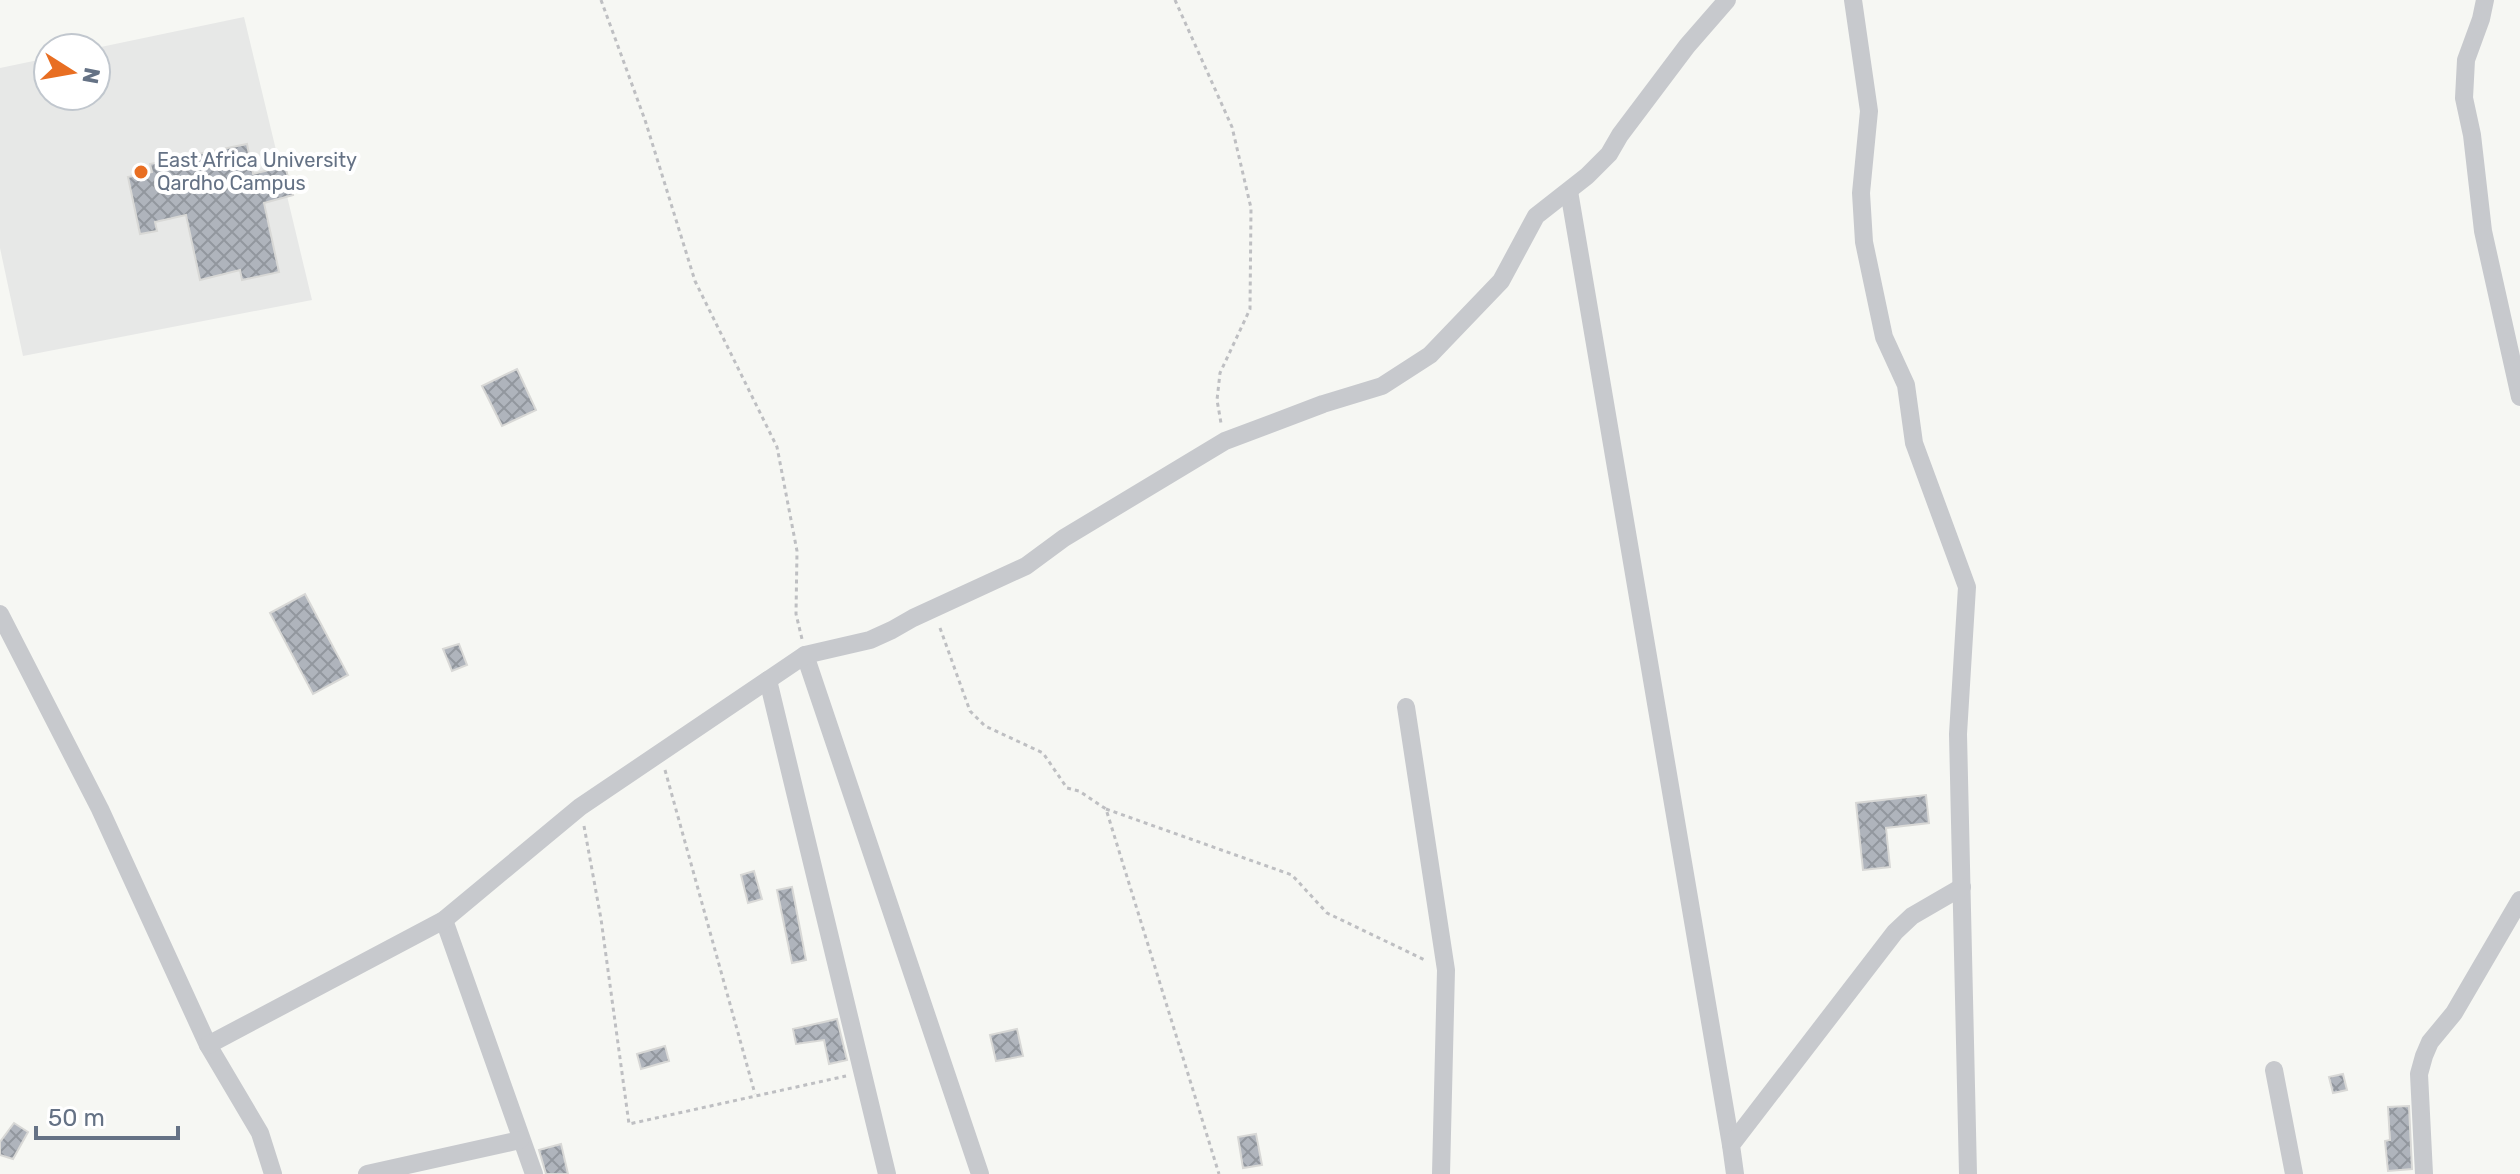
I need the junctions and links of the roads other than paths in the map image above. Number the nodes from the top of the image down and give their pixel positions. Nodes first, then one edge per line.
1 (1727, 0) edge
2 (1853, 0) edge
3 (2485, 0) edge
4 (1569, 191) junction
5 (2520, 397) edge
6 (0, 614) edge
7 (805, 655) junction
8 (768, 680) junction
9 (1406, 707) dead end
10 (1962, 887) junction
11 (2520, 900) edge
12 (444, 920) junction
13 (208, 1045) junction
14 (2274, 1070) dead end
15 (520, 1140) junction
16 (1731, 1145) junction
17 (273, 1174) edge
18 (367, 1174) edge
19 (534, 1174) edge
20 (887, 1174) edge
21 (980, 1174) edge
22 (1441, 1174) edge
23 (1735, 1174) edge
24 (1968, 1174) edge
25 (2294, 1174) edge
26 (2424, 1174) edge

1 - 4 street
2 - 10 street
3 - 5 street
4 - 7 street
4 - 16 street
6 - 13 street
7 - 8 street
7 - 21 street
8 - 12 street
8 - 20 street
9 - 22 street
10 - 16 street
10 - 24 street
11 - 26 street
12 - 13 street
12 - 15 street
13 - 17 street
14 - 25 street
15 - 18 street
15 - 19 street
16 - 23 street

